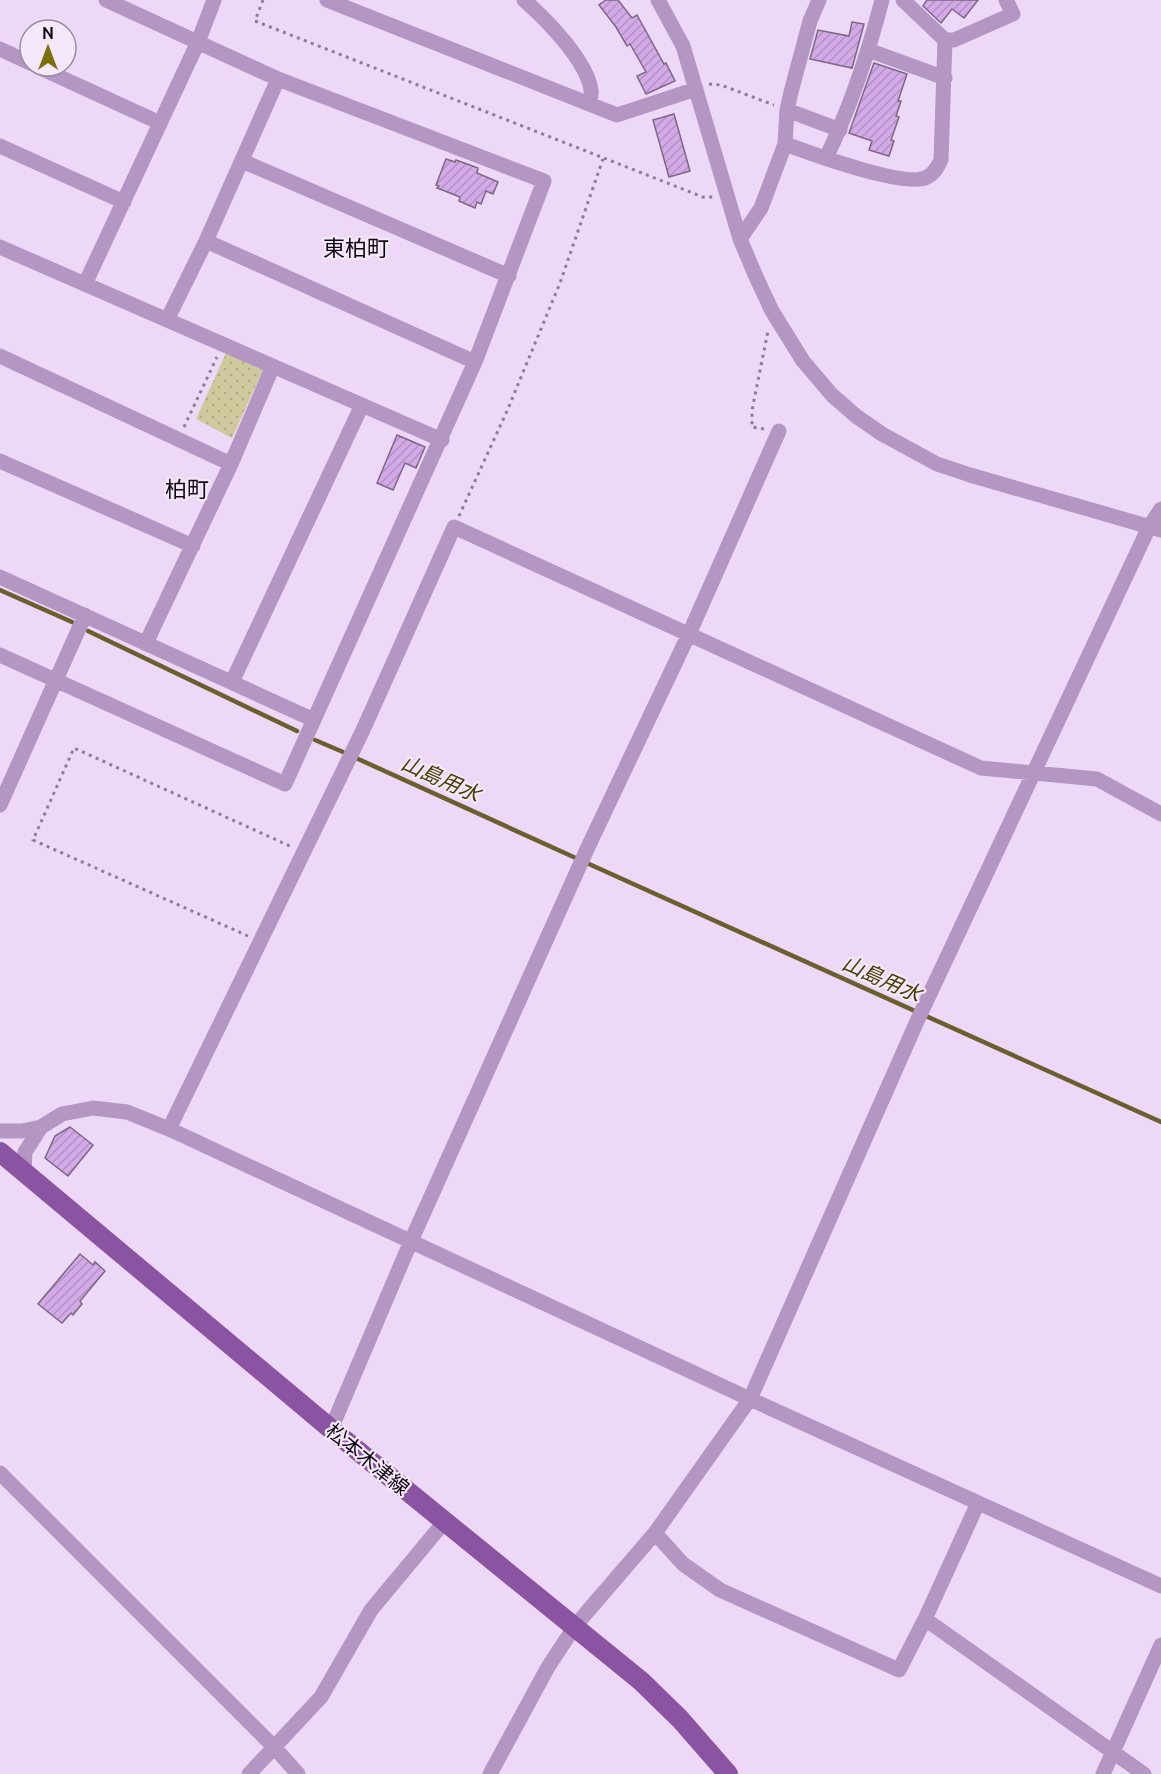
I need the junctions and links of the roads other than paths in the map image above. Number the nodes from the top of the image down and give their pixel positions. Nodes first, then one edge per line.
1 (214, 0) edge
2 (327, 0) edge
3 (524, 0) edge
4 (658, 0) edge
5 (819, 0) edge
6 (882, 0) edge
7 (903, 0) edge
8 (1006, 0) edge
9 (114, 2) edge
10 (945, 40) junction
11 (198, 42) junction
12 (0, 49) edge
13 (868, 50) junction
14 (18, 57) edge
15 (62, 78) edge
16 (945, 78) junction
17 (278, 79) junction
18 (696, 89) junction
19 (589, 104) junction
20 (787, 110) junction
21 (160, 123) junction
22 (840, 130) junction
23 (785, 144) junction
24 (0, 146) edge
25 (826, 158) junction
26 (242, 160) junction
27 (124, 202) junction
28 (740, 239) junction
29 (206, 241) junction
30 (0, 247) edge
31 (508, 276) junction
32 (86, 284) junction
33 (167, 320) junction
34 (0, 356) edge
35 (475, 362) junction
36 (273, 366) junction
37 (362, 405) junction
38 (779, 431) road end
39 (442, 440) junction
40 (0, 461) edge
41 (231, 464) junction
42 (1161, 509) edge
43 (1155, 528) edge
44 (193, 546) junction
45 (0, 577) edge
46 (85, 615) junction
47 (689, 634) junction
48 (146, 644) junction
49 (0, 655) edge
50 (56, 679) junction
51 (232, 682) junction
52 (315, 720) junction
53 (1033, 773) junction
54 (0, 805) edge
55 (1161, 813) edge
56 (41, 1127) junction
57 (169, 1129) junction
58 (0, 1131) edge
59 (0, 1152) edge
60 (24, 1172) junction
61 (411, 1241) junction
62 (750, 1399) junction
63 (331, 1429) junction
64 (0, 1473) edge
65 (978, 1503) junction
66 (445, 1521) junction
67 (655, 1533) junction
68 (1161, 1586) edge
69 (925, 1619) junction
70 (575, 1626) junction
71 (1161, 1645) edge
72 (275, 1748) junction
73 (1114, 1753) junction
74 (249, 1774) edge
75 (298, 1774) edge
76 (490, 1774) edge
77 (728, 1774) edge
78 (1103, 1774) edge
79 (1144, 1774) edge

1 - 11 street
2 - 19 street
3 - 19 street
4 - 18 street
5 - 20 street
6 - 13 street
7 - 10 street
8 - 10 street
9 - 11 street
10 - 16 street
11 - 17 street
11 - 21 street
12 - 14 street
13 - 16 street
13 - 22 street
15 - 21 street
16 - 25 street
17 - 26 street
17 - 31 street
18 - 19 street
18 - 28 street
20 - 22 street
20 - 23 street
21 - 27 street
22 - 25 street
23 - 25 street
23 - 28 street
24 - 27 street
26 - 29 street
26 - 31 street
27 - 32 street
28 - 43 street
29 - 33 street
29 - 35 street
30 - 32 street
31 - 35 street
32 - 33 street
33 - 36 street
34 - 41 street
35 - 39 street
36 - 37 street
36 - 41 street
37 - 39 street
37 - 51 street
38 - 47 street
39 - 52 street
40 - 44 street
41 - 44 street
42 - 43 street
43 - 53 street
44 - 48 street
45 - 46 street
46 - 48 street
46 - 50 street
47 - 53 street
47 - 57 street
47 - 61 street
48 - 51 street
49 - 50 street
50 - 52 street
50 - 54 street
51 - 52 street
53 - 55 street
53 - 62 street
56 - 57 street
56 - 58 street
56 - 60 street
57 - 61 street
59 - 60 main road, 松本木津線
60 - 63 main road, 松本木津線
61 - 62 street
61 - 63 street
62 - 65 street
62 - 67 street
63 - 66 main road, 松本木津線
64 - 72 street
65 - 68 street
65 - 69 street
66 - 70 main road, 松本木津線
66 - 72 street
67 - 69 street
67 - 70 street
69 - 73 street
70 - 76 street
70 - 77 main road, 松本木津線
71 - 73 street
72 - 74 street
72 - 75 street
73 - 78 street
73 - 79 street

